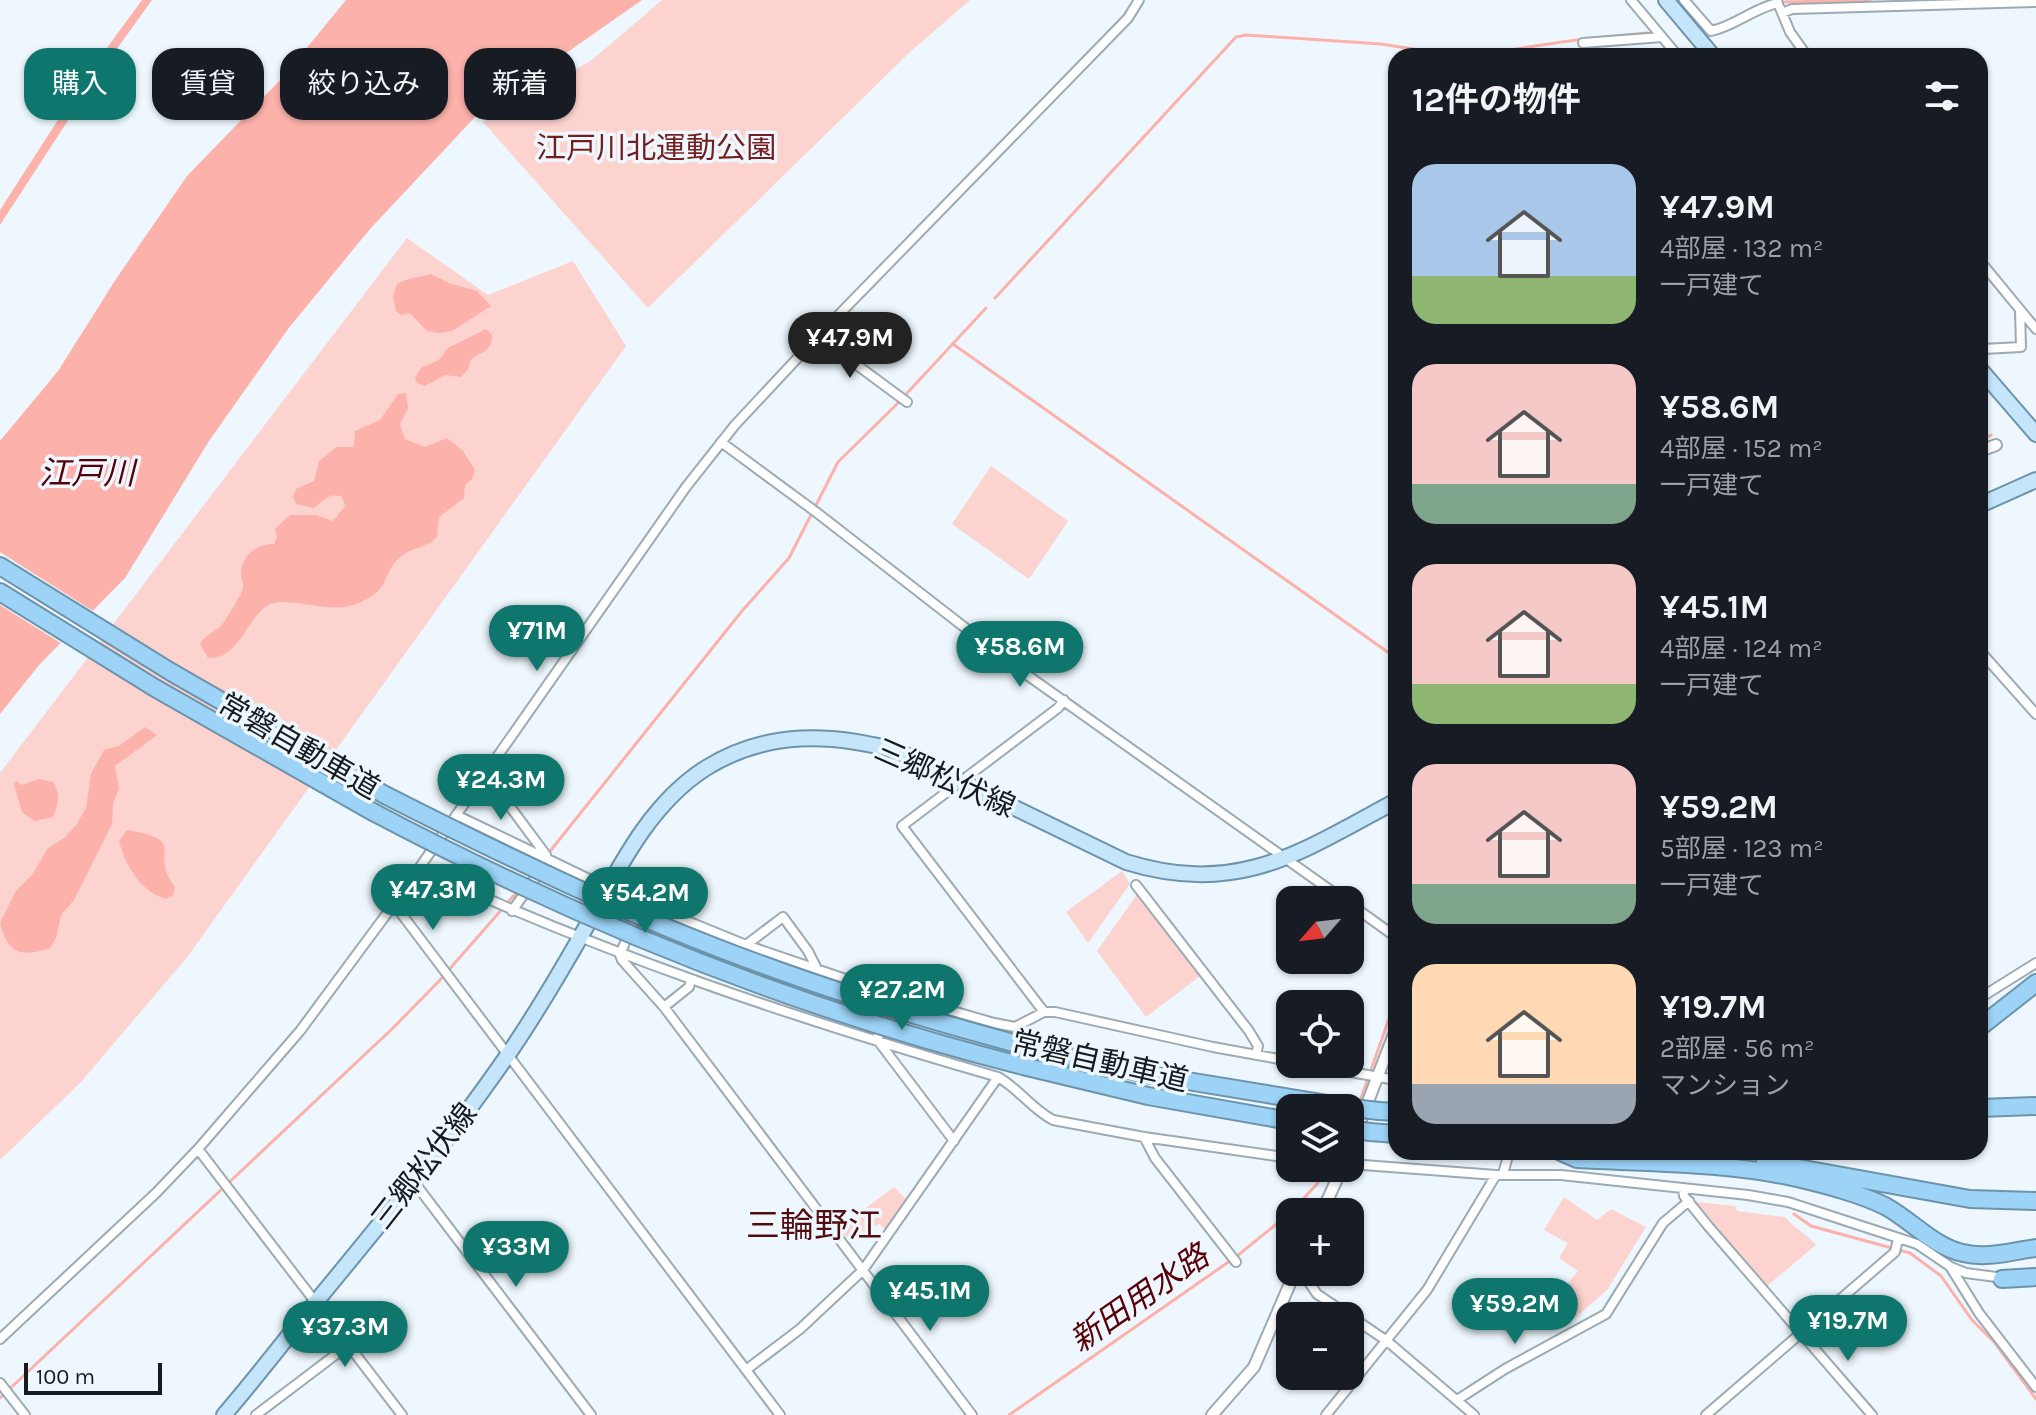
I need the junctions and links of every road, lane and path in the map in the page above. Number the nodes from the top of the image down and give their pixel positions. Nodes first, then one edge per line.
1 (1631, 0) edge
2 (1666, 0) edge
3 (1684, 0) edge
4 (1141, 1) edge
5 (1778, 2) edge
6 (2036, 2) edge
7 (1782, 13) junction
8 (1662, 37) junction
9 (1698, 38) junction
10 (1583, 43) dead end
11 (1671, 48) edge
12 (1702, 48) edge
13 (1706, 48) edge
14 (1800, 48) edge
15 (1988, 271) edge
16 (2020, 310) junction
17 (2036, 329) edge
18 (820, 334) junction
19 (1988, 349) edge
20 (1988, 378) edge
21 (907, 402) dead end
22 (2036, 434) edge
23 (721, 442) junction
24 (1996, 445) dead end
25 (1988, 448) edge
26 (2036, 480) edge
27 (1988, 501) edge
28 (0, 566) edge
29 (0, 592) edge
30 (1988, 660) edge
31 (1064, 700) junction
32 (2036, 714) edge
33 (485, 773) junction
34 (962, 782) junction
35 (1388, 805) edge
36 (456, 815) junction
37 (546, 857) junction
38 (1286, 858) junction
39 (419, 868) junction
40 (1136, 885) dead end
41 (1325, 886) edge
42 (607, 889) junction
43 (641, 903) junction
44 (394, 904) junction
45 (506, 909) junction
46 (1364, 914) edge
47 (1388, 931) edge
48 (580, 938) junction
49 (736, 941) junction
50 (746, 945) junction
51 (620, 955) junction
52 (2036, 963) edge
53 (817, 969) junction
54 (691, 980) junction
55 (2036, 983) edge
56 (717, 989) junction
57 (889, 992) junction
58 (1988, 993) edge
59 (664, 1007) junction
60 (1044, 1012) junction
61 (1988, 1021) edge
62 (1005, 1025) junction
63 (879, 1042) junction
64 (1388, 1044) edge
65 (1256, 1055) junction
66 (507, 1056) junction
67 (1276, 1059) edge
68 (1364, 1074) edge
69 (1372, 1075) junction
70 (994, 1076) junction
71 (1388, 1078) edge
72 (1276, 1096) edge
73 (1364, 1102) edge
74 (2036, 1106) edge
75 (1988, 1108) edge
76 (1364, 1109) edge
77 (1387, 1112) edge
78 (1276, 1119) edge
79 (1364, 1131) edge
80 (1388, 1133) edge
81 (1144, 1137) junction
82 (954, 1141) junction
83 (198, 1149) junction
84 (1276, 1156) edge
85 (1507, 1160) dead end
86 (1595, 1160) edge
87 (1736, 1160) edge
88 (1364, 1165) edge
89 (1500, 1173) junction
90 (414, 1182) junction
91 (1683, 1188) junction
92 (1689, 1201) junction
93 (2036, 1201) edge
94 (1898, 1239) junction
95 (2036, 1248) edge
96 (1236, 1262) dead end
97 (1951, 1267) junction
98 (863, 1270) junction
99 (2036, 1274) edge
100 (2002, 1279) joint
101 (1289, 1286) edge
102 (1312, 1286) edge
103 (316, 1302) junction
104 (1329, 1302) edge
105 (1364, 1325) edge
106 (1800, 1332) junction
107 (0, 1339) edge
108 (1387, 1341) junction
109 (347, 1346) junction
110 (746, 1370) junction
111 (0, 1383) edge
112 (2036, 1387) edge
113 (1457, 1400) junction
114 (25, 1415) edge
115 (224, 1415) edge
116 (256, 1415) edge
117 (402, 1415) edge
118 (591, 1415) edge
119 (780, 1415) edge
120 (972, 1415) edge
121 (1212, 1415) edge
122 (1326, 1415) edge
123 (1474, 1415) edge
124 (1706, 1415) edge
125 (1872, 1415) edge

1 - 8 street
2 - 9 main road
3 - 5 street
4 - 18 street
5 - 7 street
6 - 7 street
7 - 14 street
8 - 10 street
8 - 11 street
9 - 12 main road
9 - 13 main road
15 - 16 street
16 - 17 street
16 - 19 street
18 - 21 street
18 - 23 street
20 - 22 main road
23 - 31 street
23 - 33 street
24 - 25 street
26 - 27 main road
28 - 72 highway, 常磐自動車道, bridge
29 - 78 highway, 常磐自動車道, bridge
30 - 32 street
31 - 34 street
31 - 38 street
33 - 36 street
33 - 37 street
34 - 38 main road, 三郷松伏線
34 - 42 main road, 三郷松伏線
34 - 60 street
35 - 38 main road, 三郷松伏線
36 - 37 street
36 - 39 street
37 - 42 street
37 - 45 street
38 - 41 street
39 - 44 street
39 - 45 street
40 - 65 street
42 - 43 street
42 - 48 main road, 三郷松伏線
43 - 49 street
43 - 51 street
44 - 66 street
44 - 83 street
45 - 48 street
46 - 47 street
48 - 51 street
48 - 66 main road, 三郷松伏線
49 - 50 street
49 - 56 street
50 - 53 street
50 - 53 street
51 - 54 street
51 - 59 street
52 - 58 street
53 - 57 street
54 - 56 street
54 - 59 street
55 - 61 highway
56 - 63 street
57 - 62 street
57 - 63 street
59 - 98 street
60 - 62 street
60 - 65 street
62 - 70 street
63 - 70 street
63 - 82 street
64 - 69 street
65 - 67 street
66 - 90 main road, 三郷松伏線
66 - 110 street
68 - 69 street
69 - 71 street
69 - 73 street
70 - 81 street
70 - 82 street
74 - 75 highway
76 - 77 highway, 常磐自動車道, bridge
79 - 80 highway, bridge
81 - 84 street
81 - 96 street
82 - 98 street
83 - 103 street
83 - 107 street
85 - 89 street
86 - 95 highway
87 - 93 highway
88 - 89 street
89 - 91 street
89 - 108 street
90 - 103 main road, 三郷松伏線
90 - 118 street
91 - 92 street
91 - 94 street
92 - 106 street
92 - 113 street
94 - 97 street
94 - 106 street
97 - 100 street
97 - 112 street
98 - 110 street
98 - 120 street
99 - 100 highway
101 - 121 street
102 - 104 street
103 - 109 street
103 - 115 main road, 三郷松伏線
105 - 108 street
106 - 124 street
106 - 125 street
108 - 113 street
108 - 122 street
109 - 116 street
109 - 117 street
110 - 119 street
111 - 114 street
113 - 123 street

